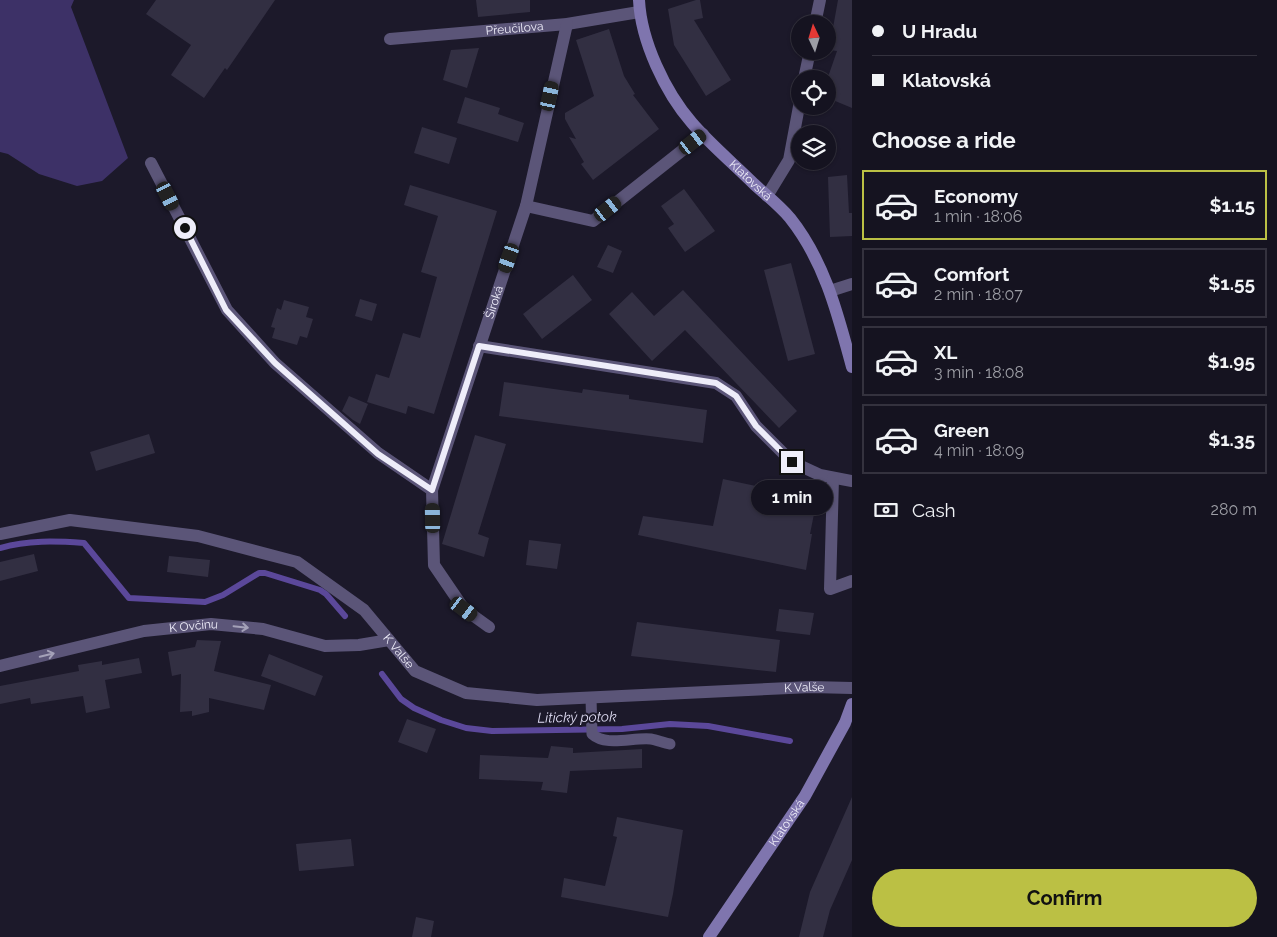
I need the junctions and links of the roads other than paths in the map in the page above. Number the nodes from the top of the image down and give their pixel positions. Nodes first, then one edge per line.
1 (820, 0) edge
2 (639, 6) edge
3 (817, 15) edge
4 (567, 24) junction
5 (390, 39) dead end
6 (797, 115) edge
7 (703, 134) junction
8 (151, 163) dead end
9 (767, 196) junction
10 (526, 206) junction
11 (852, 284) edge
12 (830, 291) junction
13 (479, 346) junction
14 (852, 367) edge
15 (833, 478) junction
16 (852, 481) edge
17 (432, 490) junction
18 (0, 534) edge
19 (852, 581) edge
20 (489, 627) dead end
21 (389, 640) junction
22 (0, 666) edge
23 (852, 688) edge
24 (591, 698) junction
25 (852, 704) edge
26 (670, 744) dead end
27 (709, 937) edge

1 - 3 street
2 - 4 street, Přeučilova
2 - 7 main road, Klatovská
4 - 5 street, Přeučilova
4 - 10 street, Široká
6 - 9 street
7 - 9 main road, Klatovská
7 - 10 street
8 - 17 street
9 - 12 main road, Klatovská
10 - 13 street, Široká
11 - 12 street
12 - 14 main road, Klatovská
13 - 15 street
13 - 17 street, Široká
15 - 16 street
15 - 19 street
17 - 20 street, Široká
18 - 21 street, K Valše
22 -> 21 street, K Ovčínu
21 - 24 street, K Valše
23 - 24 street, K Valše
24 - 26 lane
25 - 27 main road, Klatovská

